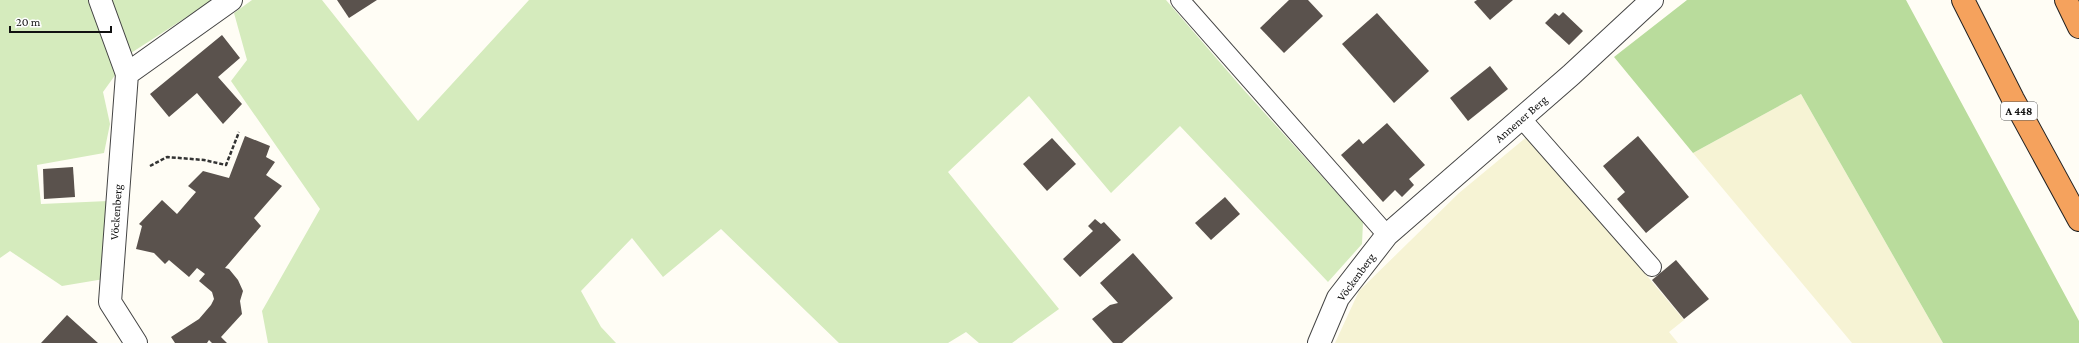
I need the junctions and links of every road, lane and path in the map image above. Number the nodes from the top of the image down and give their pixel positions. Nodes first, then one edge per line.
1 (100, 0) edge
2 (231, 0) edge
3 (1180, 0) edge
4 (1652, 0) edge
5 (1963, 0) edge
6 (2066, 0) edge
7 (2079, 27) edge
8 (127, 74) junction
9 (1522, 119) junction
10 (239, 132) dead end
11 (149, 166) dead end
12 (2079, 220) edge
13 (1386, 235) junction
14 (1652, 267) dead end
15 (136, 343) edge
16 (1319, 343) edge

1 - 8 street, Vöckenberg
2 - 8 street
3 - 13 lane
4 - 9 street, Annener Berg
5 - 12 highway, A 448
6 - 7 highway
8 - 15 street, Vöckenberg
9 - 13 street, Annener Berg
9 - 14 lane
10 - 11 path
13 - 16 street, Vöckenberg

